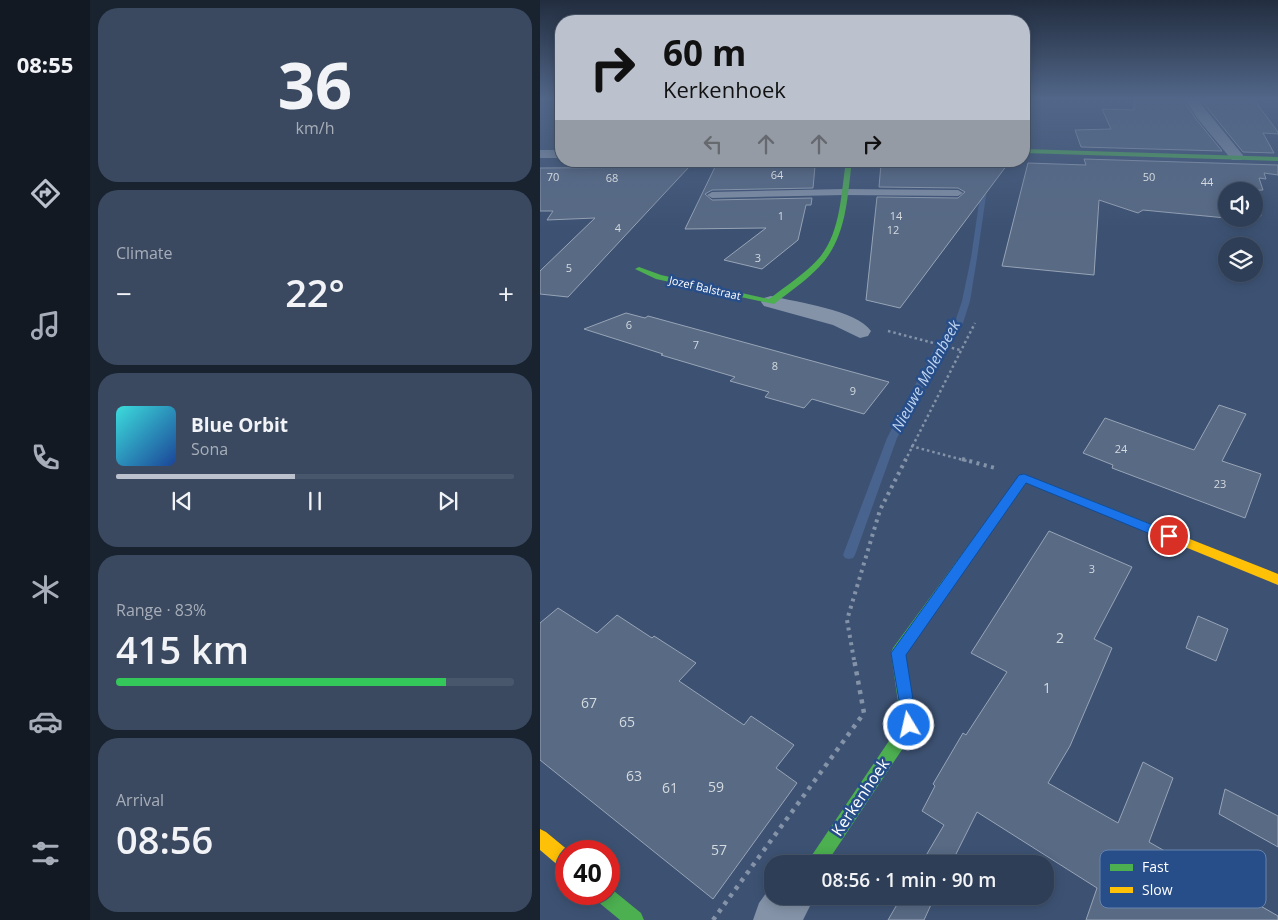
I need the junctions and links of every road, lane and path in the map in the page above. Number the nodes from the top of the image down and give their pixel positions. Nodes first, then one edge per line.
1 (1223, 142) edge
2 (1030, 151) edge
3 (540, 154) edge
4 (555, 154) edge
5 (1237, 157) junction
6 (1278, 159) edge
7 (848, 167) edge
8 (844, 192) junction
9 (958, 193) dead end
10 (712, 195) dead end
11 (639, 269) dead end
12 (771, 302) junction
13 (975, 323) dead end
14 (860, 331) joint
15 (960, 350) junction
16 (911, 446) junction
17 (1024, 478) junction
18 (1278, 580) edge
19 (540, 838) edge
20 (555, 851) edge
21 (821, 855) edge
22 (617, 905) edge
23 (786, 905) edge
24 (634, 920) edge
25 (713, 920) edge
26 (776, 920) edge

1 - 5 street
2 - 5 street
3 - 4 street
5 - 6 street
7 - 8 street
8 - 9 lane
8 - 10 lane
8 - 12 street
11 - 12 street, Jozef Balstraat
12 - 14 street, Jozef Balstraat
13 - 15 path
14 - 15 path
15 - 16 path
16 - 17 path
16 - 25 path
17 - 18 street
17 - 21 street, Kerkenhoek
19 - 20 street
22 - 24 street
23 - 26 street

